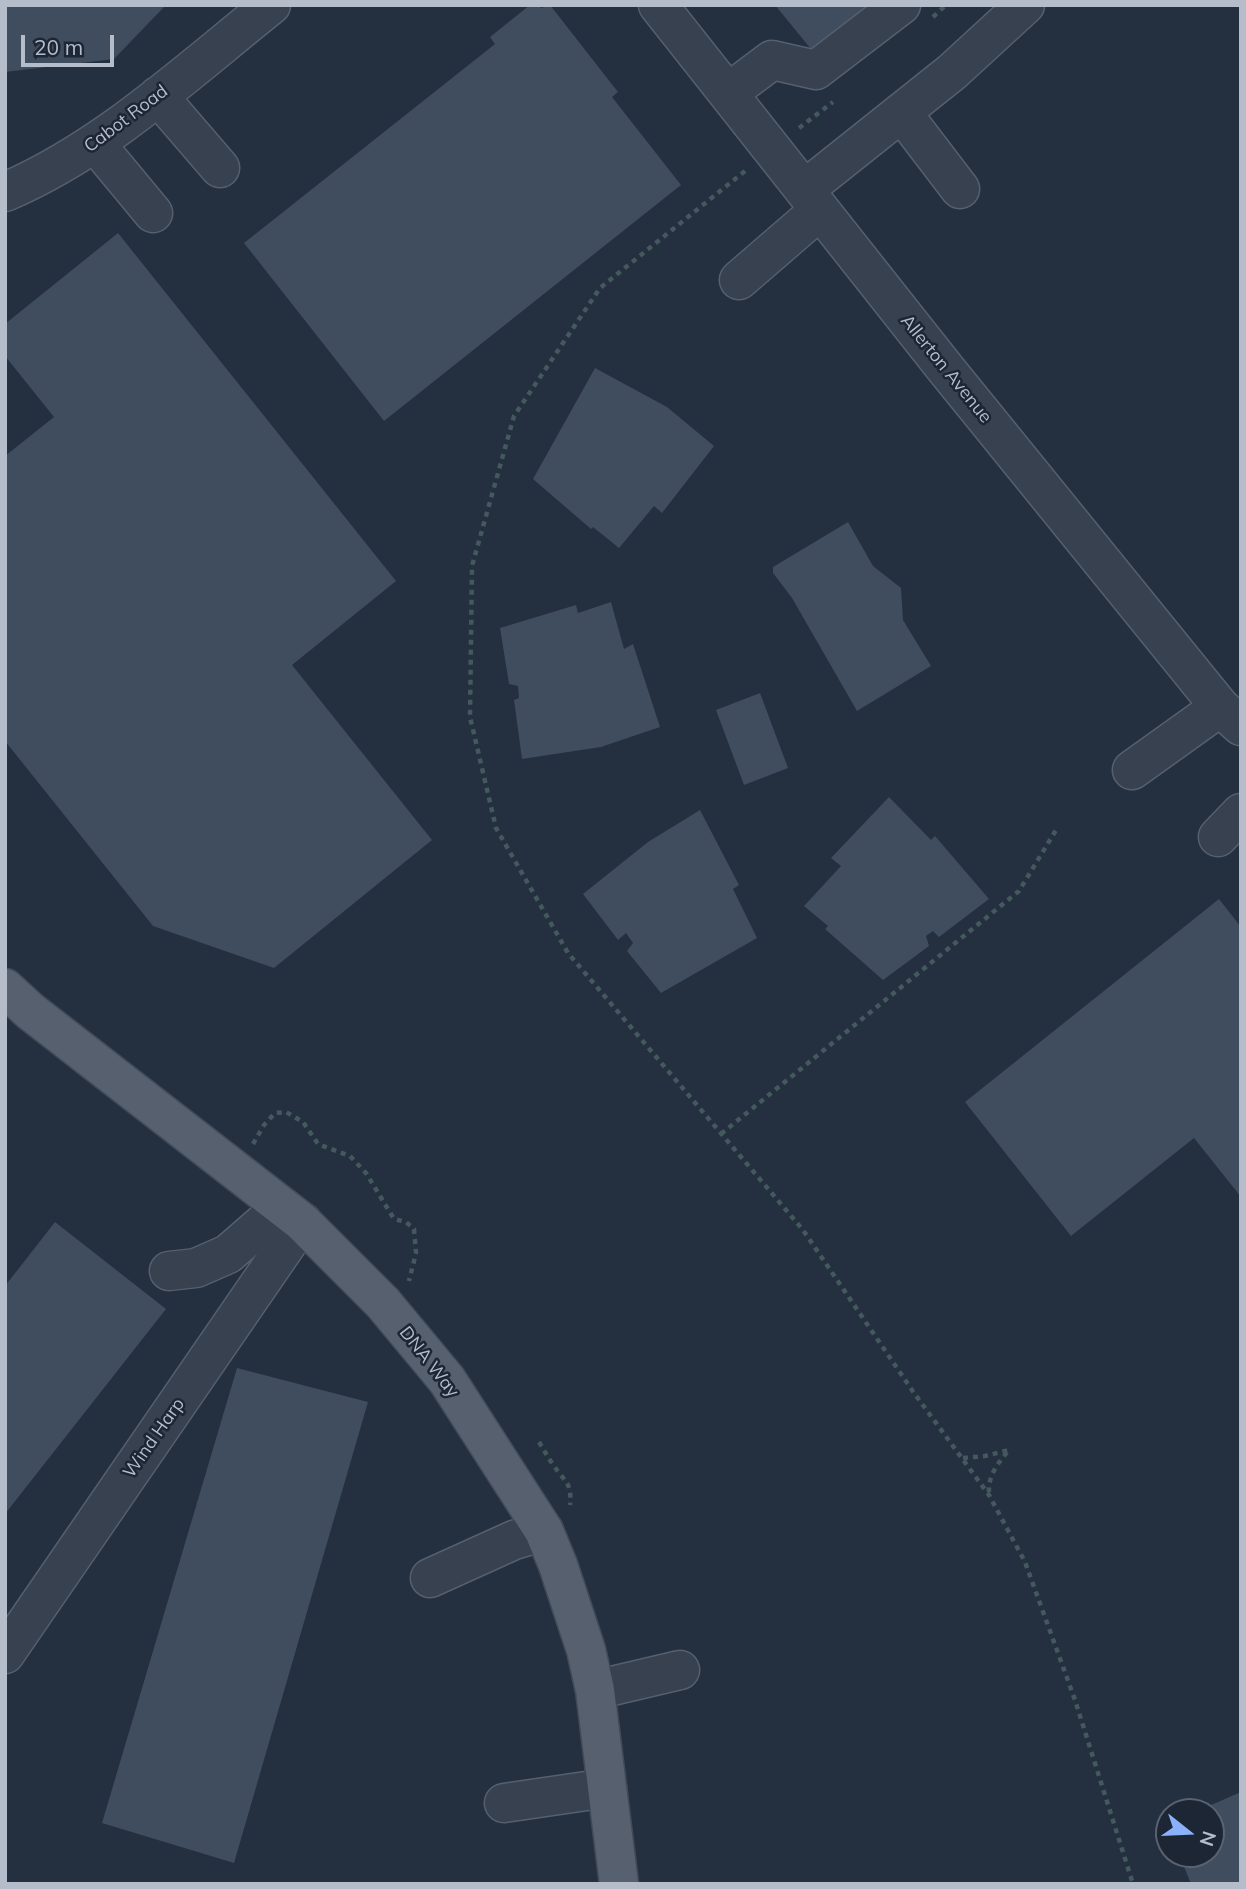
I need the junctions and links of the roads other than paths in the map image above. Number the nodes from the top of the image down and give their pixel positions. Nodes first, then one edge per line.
1 (271, 5) edge
2 (658, 5) edge
3 (901, 5) edge
4 (1025, 5) edge
5 (728, 93) junction
6 (158, 96) junction
7 (902, 113) junction
8 (95, 143) junction
9 (220, 168) dead end
10 (960, 189) dead end
11 (5, 192) edge
12 (812, 200) junction
13 (153, 213) dead end
14 (739, 280) dead end
15 (1230, 717) edge
16 (1132, 770) dead end
17 (5, 988) edge
18 (292, 1215) junction
19 (169, 1271) dead end
20 (544, 1531) junction
21 (430, 1578) dead end
22 (5, 1654) edge
23 (680, 1670) dead end
24 (595, 1690) junction
25 (607, 1788) junction
26 (504, 1803) dead end
27 (619, 1884) edge

1 - 6 street, Cabot Road
2 - 5 street, Allerton Avenue
3 - 5 street
4 - 7 street
5 - 12 street, Allerton Avenue
6 - 8 street, Cabot Road
6 - 9 street
7 - 10 street
7 - 12 street
8 - 11 street, Cabot Road
8 - 13 street
12 - 14 street
12 - 15 street, Allerton Avenue
15 - 16 street
17 - 18 main road, DNA Way
18 - 19 street
18 - 20 main road, DNA Way
18 - 22 street, Wind Harp
20 - 21 street
20 - 24 main road, DNA Way
23 - 24 street
24 - 25 main road, DNA Way
25 - 26 street
25 - 27 main road, DNA Way

